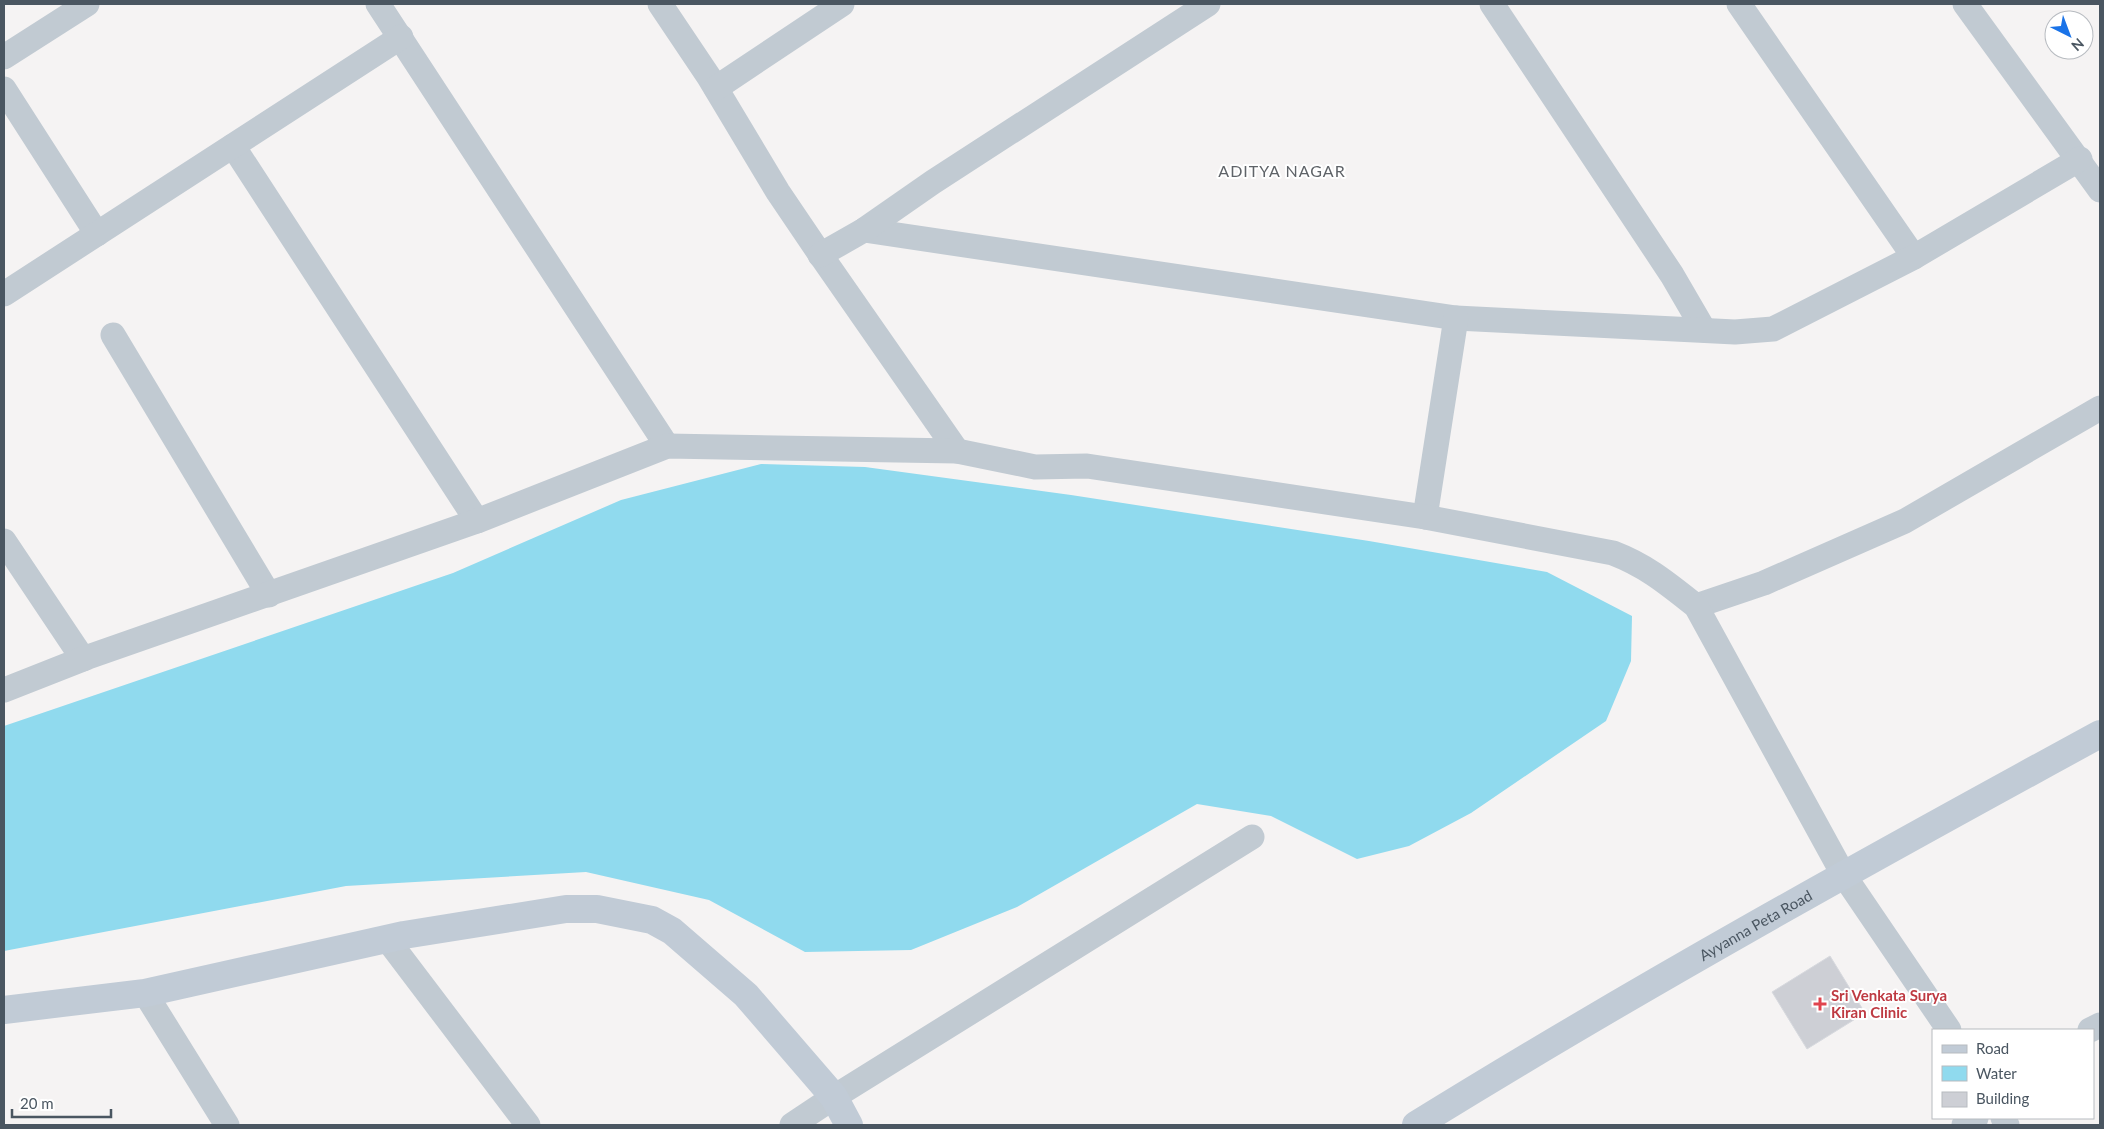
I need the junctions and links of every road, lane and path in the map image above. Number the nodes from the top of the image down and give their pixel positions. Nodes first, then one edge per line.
1 (88, 4) edge
2 (378, 4) edge
3 (660, 4) edge
4 (842, 4) edge
5 (1208, 4) edge
6 (1492, 4) edge
7 (1739, 4) edge
8 (1964, 4) edge
9 (401, 38) junction
10 (4, 57) edge
11 (716, 88) junction
12 (4, 89) edge
13 (233, 146) junction
14 (2080, 159) junction
15 (2100, 190) edge
16 (864, 230) junction
17 (97, 234) junction
18 (820, 255) junction
19 (1914, 257) junction
20 (4, 294) edge
21 (1456, 318) junction
22 (1704, 330) junction
23 (113, 335) dead end
24 (2100, 408) edge
25 (667, 446) junction
26 (957, 451) junction
27 (1425, 517) junction
28 (477, 521) junction
29 (4, 542) edge
30 (269, 595) junction
31 (1696, 606) junction
32 (83, 659) junction
33 (4, 690) edge
34 (2100, 734) edge
35 (1252, 837) dead end
36 (1843, 874) junction
37 (387, 939) junction
38 (145, 993) junction
39 (4, 1010) edge
40 (1948, 1029) edge
41 (834, 1097) junction
42 (227, 1125) edge
43 (528, 1125) edge
44 (792, 1125) edge
45 (849, 1125) edge
46 (1416, 1125) edge

1 - 10 street
2 - 9 street
3 - 11 street
4 - 11 street
5 - 16 street
6 - 22 street
7 - 19 street
8 - 14 street
9 - 13 street
9 - 25 street
11 - 18 street
12 - 17 street
13 - 17 street
13 - 28 street
14 - 15 street
14 - 19 street
16 - 18 street
16 - 21 street
17 - 20 street
18 - 26 street
19 - 22 street
21 - 22 street
21 - 27 street
23 - 30 street
24 - 31 street
25 - 26 street
25 - 28 street
26 - 27 street
27 - 31 street
28 - 30 street
29 - 32 street
30 - 32 street
31 - 36 street
32 - 33 street
34 - 36 street, Ayyanna Peta Road
35 - 41 street
36 - 40 street
36 - 46 street, Ayyanna Peta Road
37 - 38 street
37 - 41 street
37 - 43 street
38 - 39 street
38 - 42 street
41 - 44 street
41 - 45 street

